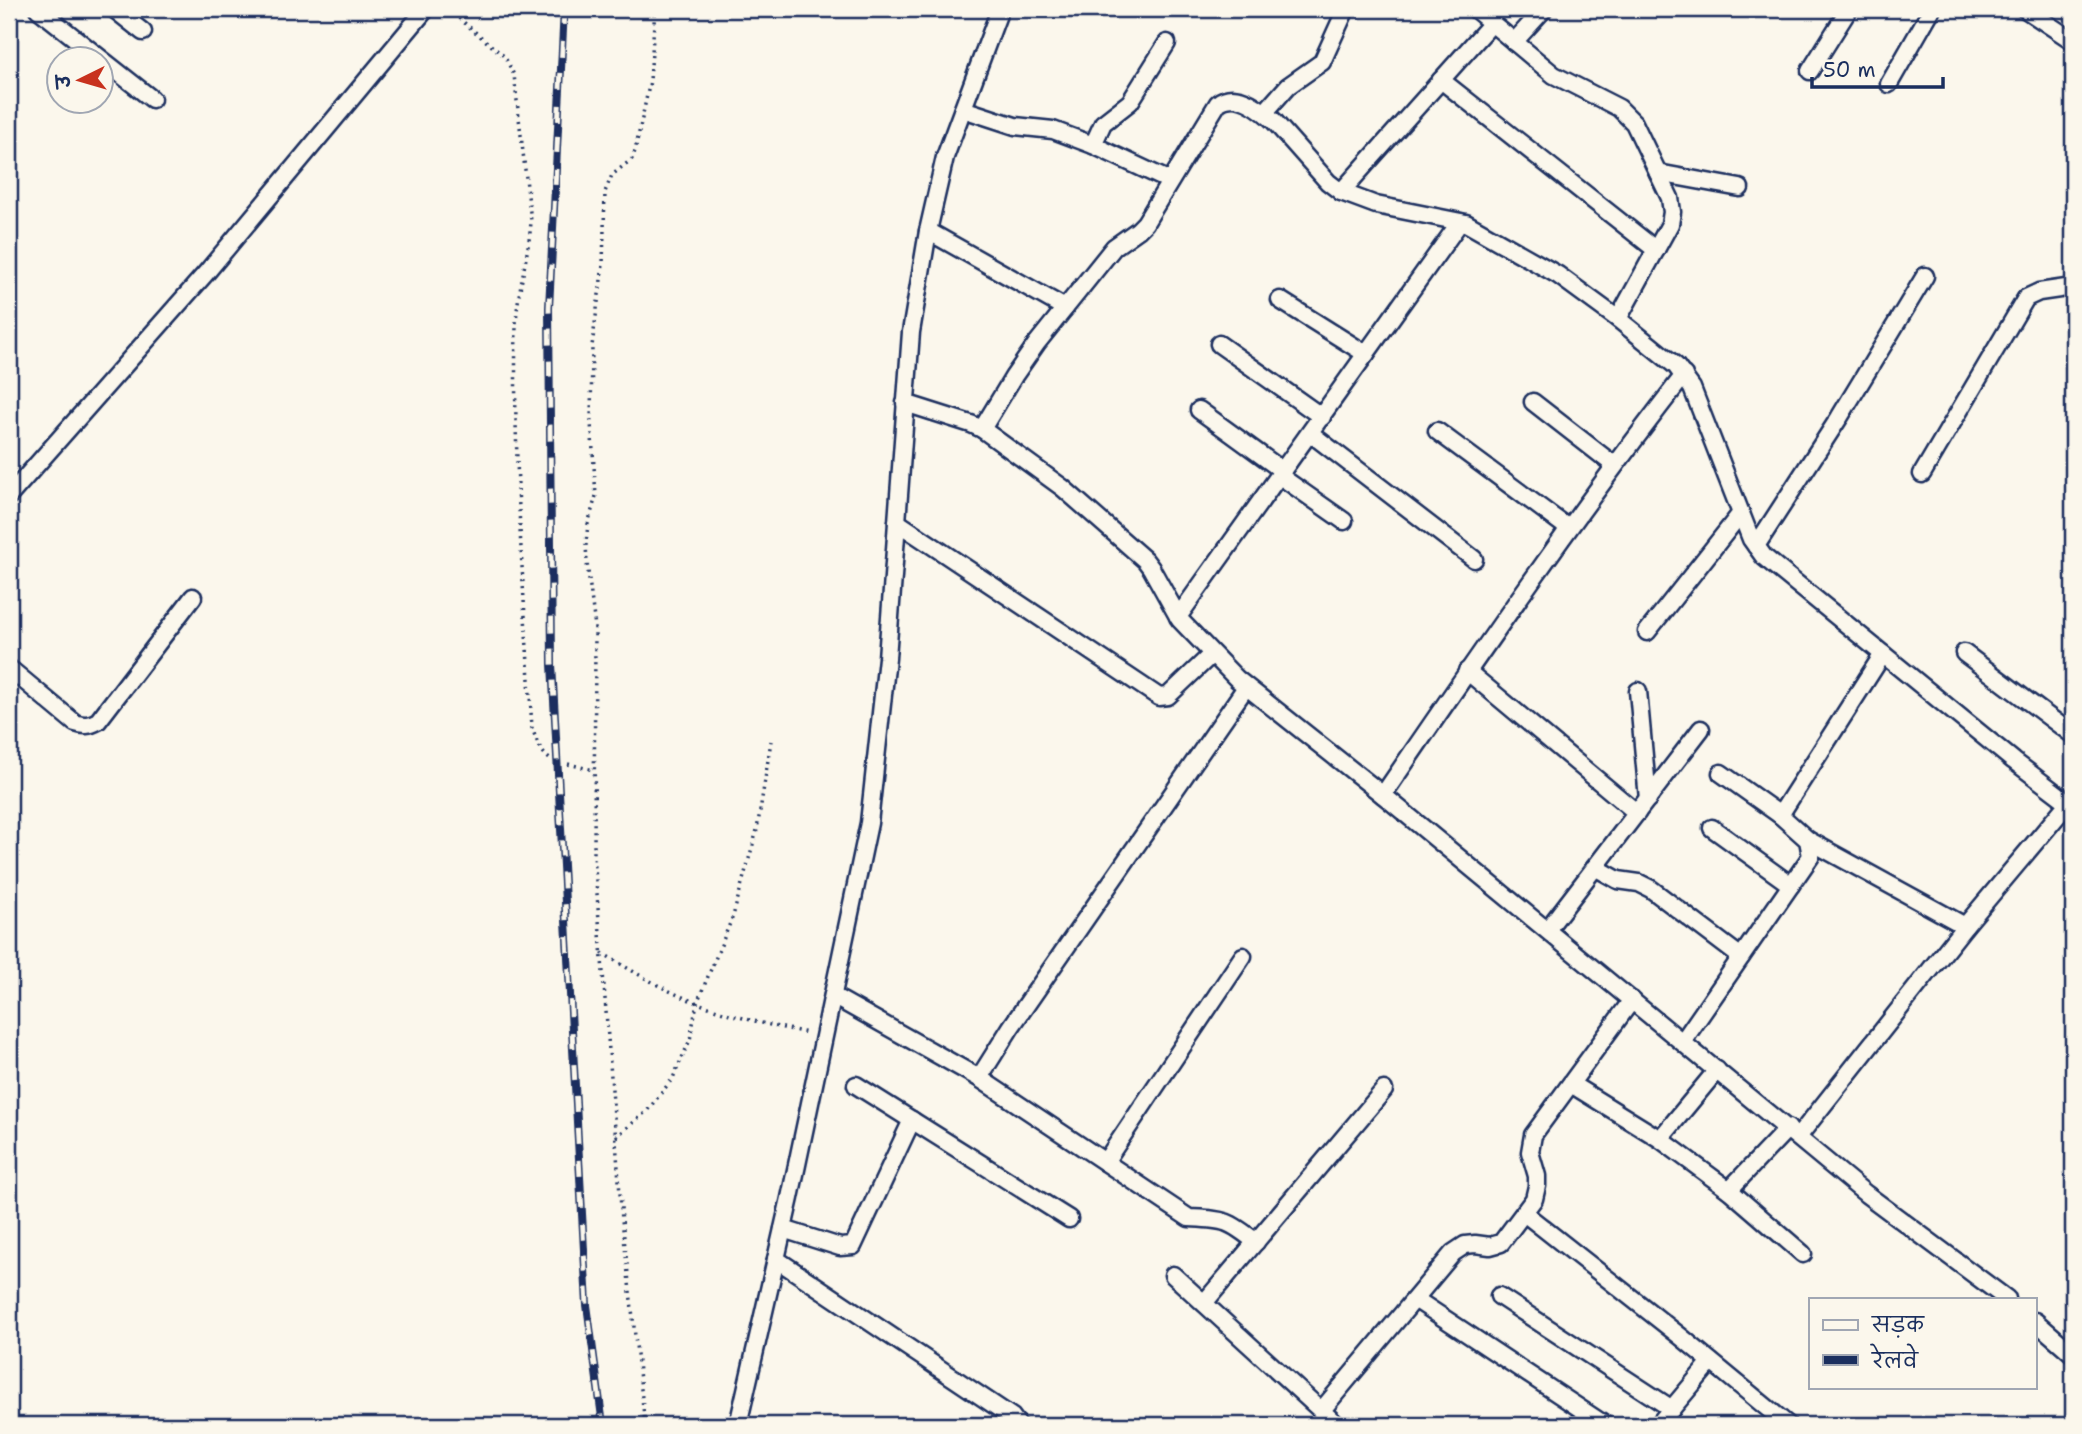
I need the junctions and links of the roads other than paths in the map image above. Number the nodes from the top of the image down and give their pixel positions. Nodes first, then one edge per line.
1 (38, 9) edge
2 (114, 9) edge
3 (426, 9) edge
4 (1000, 9) edge
5 (1346, 9) edge
6 (1475, 9) edge
7 (1544, 9) edge
8 (1849, 9) edge
9 (1932, 9) edge
10 (2025, 9) edge
11 (1492, 23) junction
12 (142, 32) dead end
13 (2073, 41) edge
14 (1514, 42) junction
15 (1167, 43) dead end
16 (1811, 71) dead end
17 (1441, 80) junction
18 (1889, 84) dead end
19 (152, 99) dead end
20 (962, 109) junction
21 (1265, 112) junction
22 (1093, 145) junction
23 (1658, 173) junction
24 (1170, 181) junction
25 (1740, 188) dead end
26 (1341, 192) junction
27 (1460, 222) junction
28 (928, 231) junction
29 (1656, 250) junction
30 (1925, 276) dead end
31 (2073, 287) edge
32 (1280, 300) dead end
33 (1065, 308) junction
34 (1618, 319) junction
35 (1219, 344) dead end
36 (1366, 354) junction
37 (1684, 375) junction
38 (1533, 402) dead end
39 (905, 403) junction
40 (1199, 410) dead end
41 (1322, 417) junction
42 (982, 429) junction
43 (1437, 431) dead end
44 (1310, 433) junction
45 (1614, 465) junction
46 (1281, 473) junction
47 (1922, 474) dead end
48 (9, 496) edge
49 (1741, 513) junction
50 (897, 522) junction
51 (1344, 522) dead end
52 (1568, 528) junction
53 (1755, 547) junction
54 (1474, 559) dead end
55 (193, 597) dead end
56 (1178, 617) junction
57 (1647, 632) dead end
58 (1964, 653) dead end
59 (1212, 654) junction
60 (1883, 654) junction
61 (9, 668) edge
62 (1467, 671) junction
63 (1245, 687) junction
64 (1638, 691) dead end
65 (1701, 729) dead end
66 (2073, 735) edge
67 (1721, 773) dead end
68 (1383, 795) junction
69 (1648, 799) junction
70 (2071, 804) edge
71 (1637, 813) junction
72 (1780, 815) junction
73 (1712, 828) dead end
74 (1808, 840) junction
75 (1595, 867) junction
76 (1791, 885) junction
77 (1965, 926) junction
78 (1547, 930) junction
79 (1243, 956) dead end
80 (1741, 957) junction
81 (832, 996) junction
82 (1633, 1000) junction
83 (1683, 1041) junction
84 (1717, 1070) junction
85 (979, 1077) junction
86 (1571, 1084) junction
87 (856, 1085) dead end
88 (1384, 1090) dead end
89 (912, 1120) junction
90 (1793, 1133) junction
91 (1660, 1139) junction
92 (1105, 1162) junction
93 (1729, 1191) junction
94 (1524, 1213) junction
95 (1069, 1219) dead end
96 (783, 1229) junction
97 (1256, 1242) junction
98 (1802, 1254) dead end
99 (776, 1259) junction
100 (1173, 1275) dead end
101 (1499, 1296) dead end
102 (2006, 1298) edge
103 (1415, 1299) junction
104 (1204, 1303) junction
105 (2036, 1322) edge
106 (2073, 1354) edge
107 (1711, 1362) junction
108 (1672, 1409) junction
109 (1321, 1411) junction
110 (738, 1425) edge
111 (1018, 1425) edge
112 (1337, 1425) edge
113 (1605, 1425) edge
114 (1658, 1425) edge
115 (1788, 1425) edge

1 - 19 street
2 - 12 street
3 - 48 street
4 - 20 street
5 - 21 street
6 - 11 street
7 - 14 street
8 - 16 street
9 - 18 street
10 - 13 street
11 - 14 street
11 - 17 street
14 - 23 street
15 - 22 street
17 - 26 street
17 - 29 street
20 - 22 street
20 - 28 street
21 - 24 street
21 - 26 street
22 - 24 street
23 - 25 street
23 - 29 street
24 - 33 street
26 - 27 street
27 - 34 street
27 - 36 street
28 - 33 street
28 - 39 street
29 - 34 street
30 - 53 street
31 - 47 street
32 - 36 street
33 - 42 street
34 - 37 street
35 - 41 street
36 - 41 street
37 - 45 street
37 - 49 street
38 - 45 street
39 - 42 street
39 - 50 street
40 - 46 street
41 - 44 street
42 - 56 street
43 - 52 street
44 - 46 street
44 - 54 street
45 - 52 street
46 - 51 street
46 - 56 street
49 - 53 street
49 - 57 street
50 - 59 street
50 - 81 street
52 - 62 street
53 - 60 street
55 - 61 street
56 - 59 street
58 - 66 street
59 - 63 street
60 - 70 street
60 - 72 street
62 - 68 street
62 - 71 street
63 - 68 street
63 - 85 street
64 - 69 street
65 - 69 street
67 - 72 street
68 - 78 street
69 - 71 street
70 - 77 street
71 - 75 street
72 - 74 street
73 - 76 street
74 - 76 street
74 - 77 street
75 - 78 street
75 - 80 street
76 - 80 street
77 - 90 street
78 - 82 street
79 - 92 street
80 - 83 street
81 - 85 street
81 - 96 street
82 - 83 street
82 - 86 street
83 - 84 street
84 - 90 street
84 - 91 street
85 - 92 street
86 - 91 street
86 - 94 street
87 - 89 street
88 - 97 street
89 - 95 street
89 - 96 street
90 - 93 street
90 - 102 street
91 - 93 street
92 - 97 street
93 - 98 street
94 - 103 street
94 - 107 street
96 - 99 street
97 - 104 street
99 - 110 street
99 - 111 street
100 - 104 street
101 - 108 street
103 - 109 street
103 - 113 street
104 - 109 street
105 - 106 street
107 - 108 street
107 - 115 street
108 - 114 street
109 - 112 street

